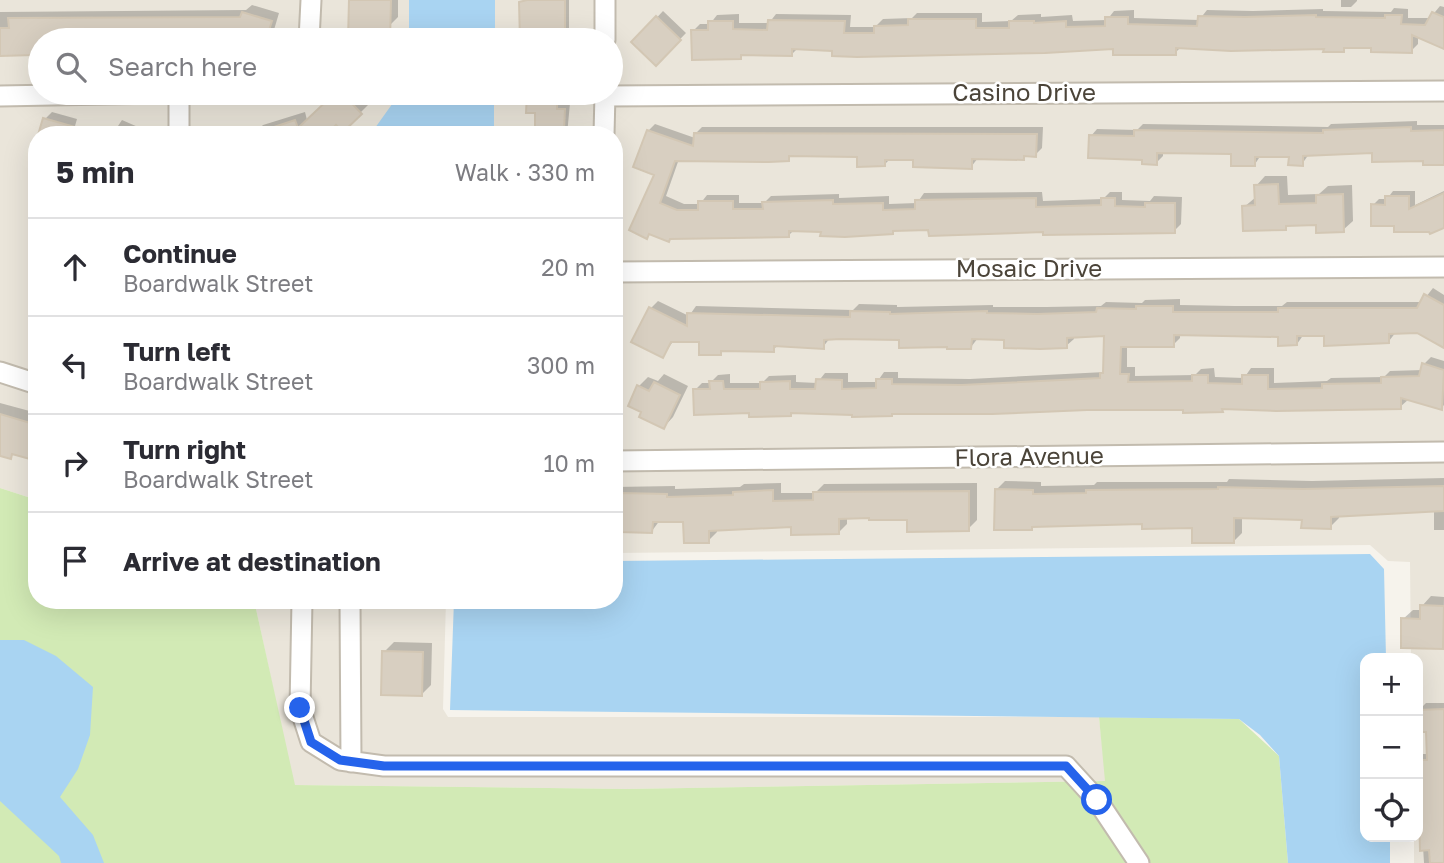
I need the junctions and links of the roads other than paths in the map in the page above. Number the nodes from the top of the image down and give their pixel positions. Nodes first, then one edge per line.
1 (311, 0) edge
2 (605, 0) edge
3 (310, 28) edge
4 (605, 28) edge
5 (1444, 91) edge
6 (623, 94) edge
7 (28, 95) edge
8 (0, 96) edge
9 (179, 105) edge
10 (605, 105) edge
11 (179, 126) edge
12 (604, 126) edge
13 (1444, 267) edge
14 (623, 272) edge
15 (0, 372) edge
16 (28, 381) edge
17 (1444, 452) edge
18 (623, 461) edge
19 (302, 609) edge
20 (351, 609) edge
21 (351, 762) junction
22 (1139, 863) edge

1 - 3 street
2 - 4 street
5 - 6 street, Casino Drive
7 - 8 street
9 - 11 street
10 - 12 street
13 - 14 street, Mosaic Drive
15 - 16 street
17 - 18 street, Flora Avenue
19 - 21 street
20 - 21 street
21 - 22 street

